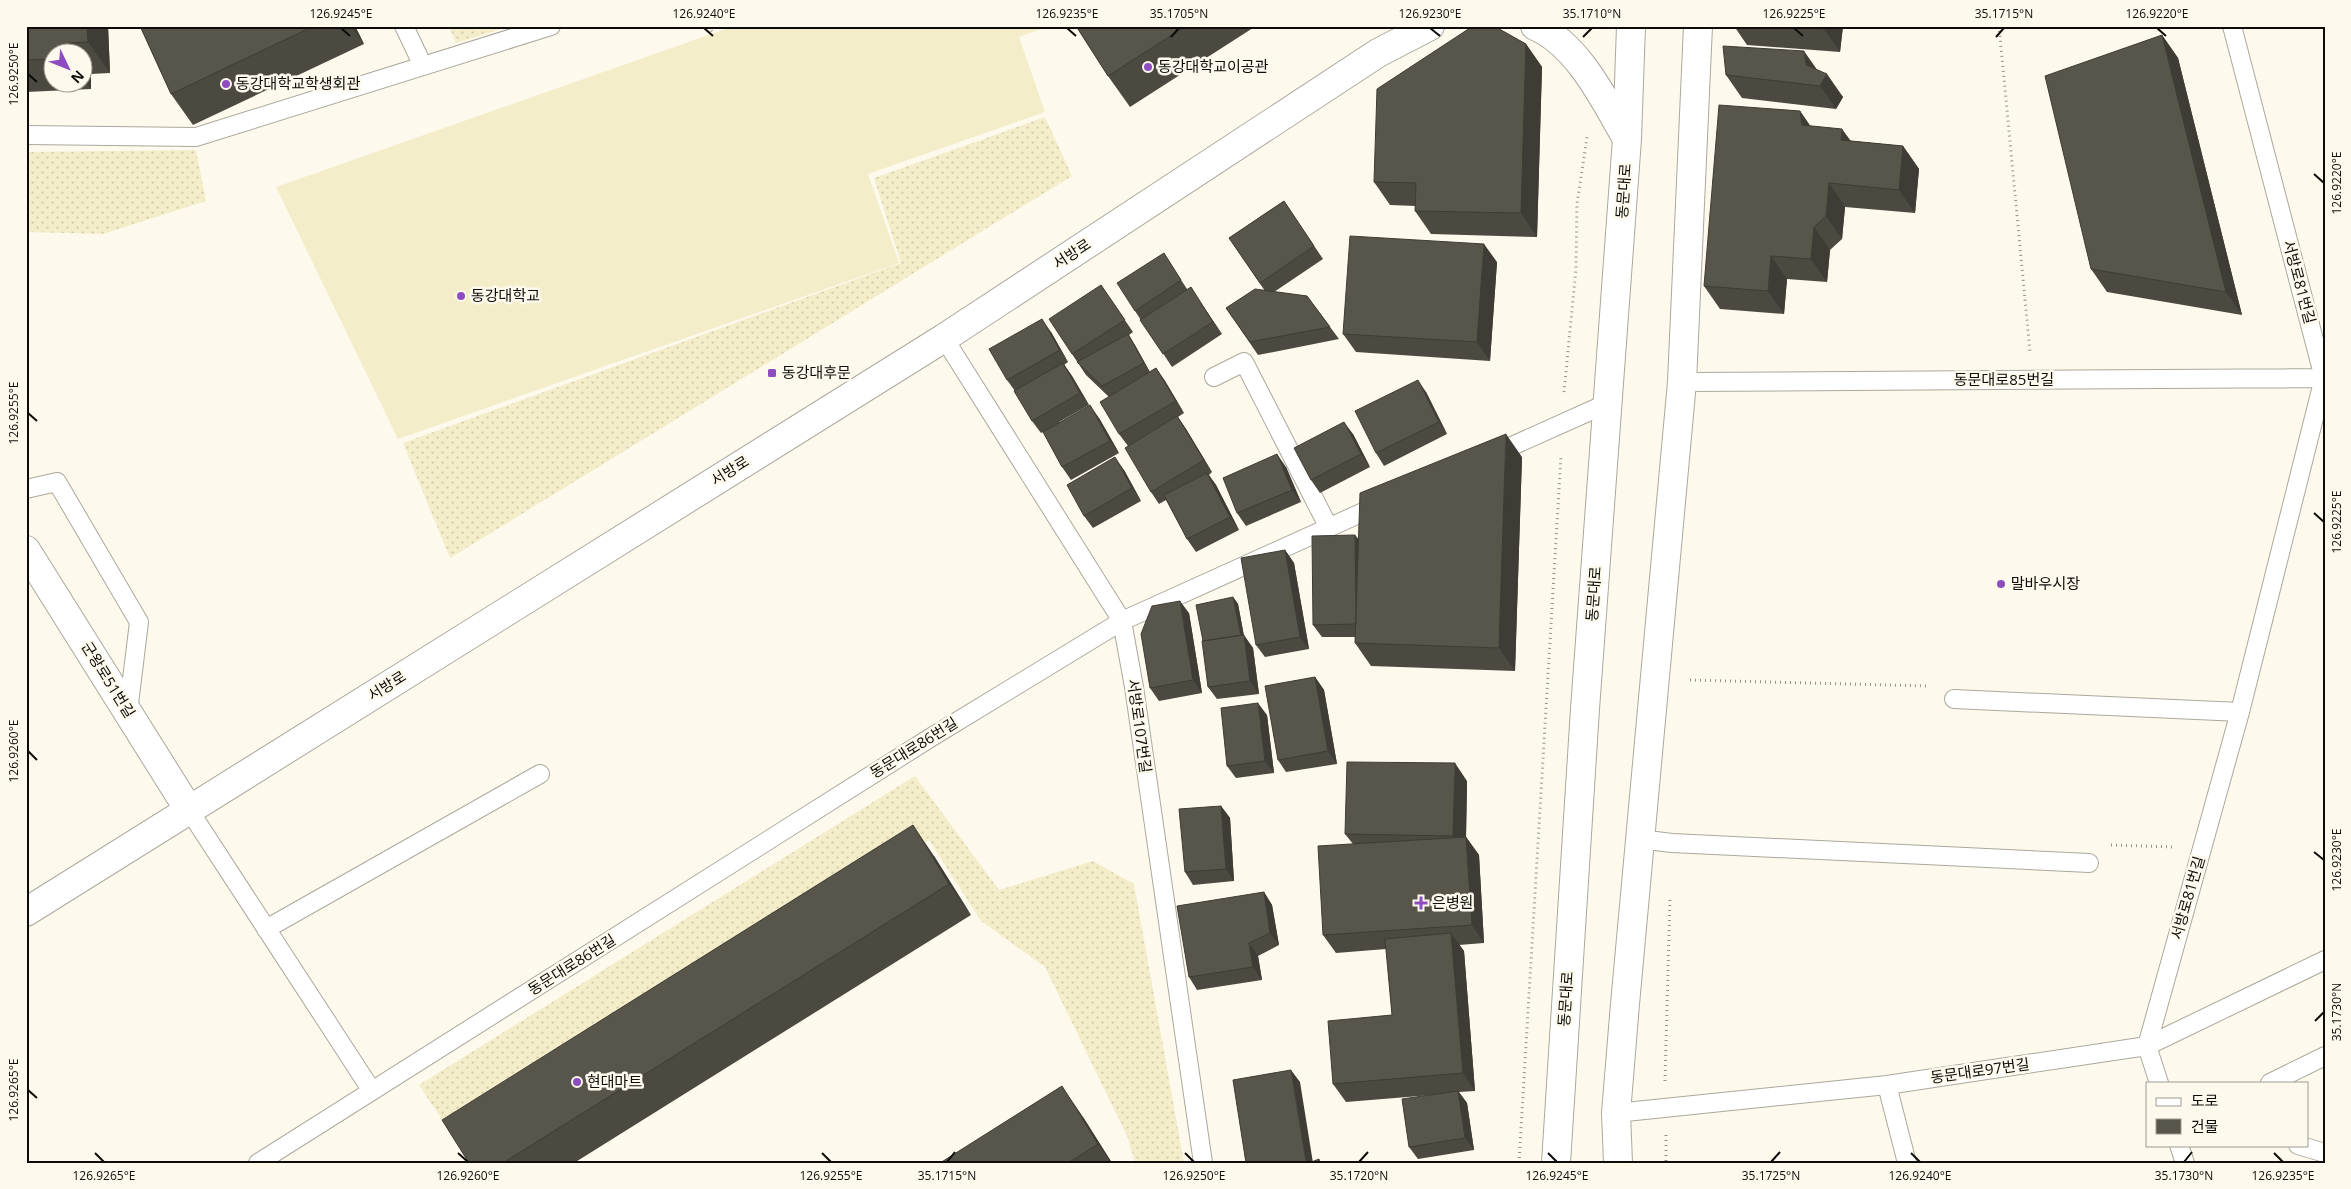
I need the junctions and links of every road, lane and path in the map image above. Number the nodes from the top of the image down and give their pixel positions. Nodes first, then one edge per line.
1 (404, 26) edge
2 (551, 26) edge
3 (709, 26) edge
4 (1430, 26) edge
5 (1535, 26) edge
6 (1631, 26) edge
7 (1698, 26) edge
8 (1998, 26) edge
9 (2232, 26) edge
10 (713, 34) dead end
11 (423, 66) junction
12 (1588, 133) dead end
13 (26, 135) edge
14 (1628, 140) junction
15 (944, 338) junction
16 (1214, 377) dead end
17 (2325, 378) edge
18 (2032, 380) junction
19 (1682, 382) junction
20 (1608, 403) junction
21 (1563, 423) junction
22 (1473, 463) edge
23 (26, 489) edge
24 (1401, 496) edge
25 (1329, 528) junction
26 (26, 550) edge
27 (1122, 621) junction
28 (1690, 680) dead end
29 (1936, 686) dead end
30 (1954, 699) dead end
31 (128, 712) junction
32 (2240, 712) junction
33 (540, 774) dead end
34 (189, 810) junction
35 (1639, 839) junction
36 (2089, 863) dead end
37 (26, 912) edge
38 (266, 928) junction
39 (2325, 960) edge
40 (2147, 1046) junction
41 (2325, 1056) edge
42 (2160, 1082) edge
43 (2272, 1082) edge
44 (1887, 1085) junction
45 (372, 1091) junction
46 (1616, 1113) junction
47 (2179, 1146) edge
48 (2301, 1146) edge
49 (2325, 1153) edge
50 (1553, 1162) edge
51 (258, 1163) edge
52 (1203, 1163) edge
53 (1519, 1163) edge
54 (1618, 1163) edge
55 (1908, 1163) edge
56 (2185, 1163) edge

1 - 11 lane
2 - 11 lane
3 - 10 path
4 - 15 main road, 서방로
5 - 14 main road
6 - 14 main road, 동문대로
7 - 19 main road
8 - 18 path
9 - 17 lane, 서방로81번길
11 - 13 lane
12 - 21 path
14 - 20 main road, 동문대로
15 - 27 lane, 서방로107번길
15 - 34 main road, 서방로
16 - 25 lane
17 - 18 lane, 동문대로85번길
17 - 32 lane, 서방로81번길
18 - 19 lane, 동문대로85번길
19 - 35 main road
20 - 21 lane
20 - 50 main road, 동문대로
21 - 22 lane
21 - 53 path
23 - 31 lane
24 - 25 lane, 동문대로86번길
25 - 27 lane, 동문대로86번길
26 - 31 main road, 군왕로51번길
27 - 45 lane, 동문대로86번길
27 - 52 lane, 서방로107번길
28 - 29 path
30 - 32 lane
31 - 34 main road, 군왕로51번길
32 - 40 lane, 서방로81번길
33 - 38 lane
34 - 37 main road, 서방로
34 - 38 lane
35 - 36 lane
35 - 46 main road
38 - 45 lane
39 - 40 lane, 동문대로97번길
40 - 42 lane
40 - 44 lane, 동문대로97번길
41 - 43 lane
44 - 46 lane, 동문대로97번길
44 - 55 lane
45 - 51 lane, 동문대로86번길
46 - 54 main road
47 - 56 lane
48 - 49 lane

